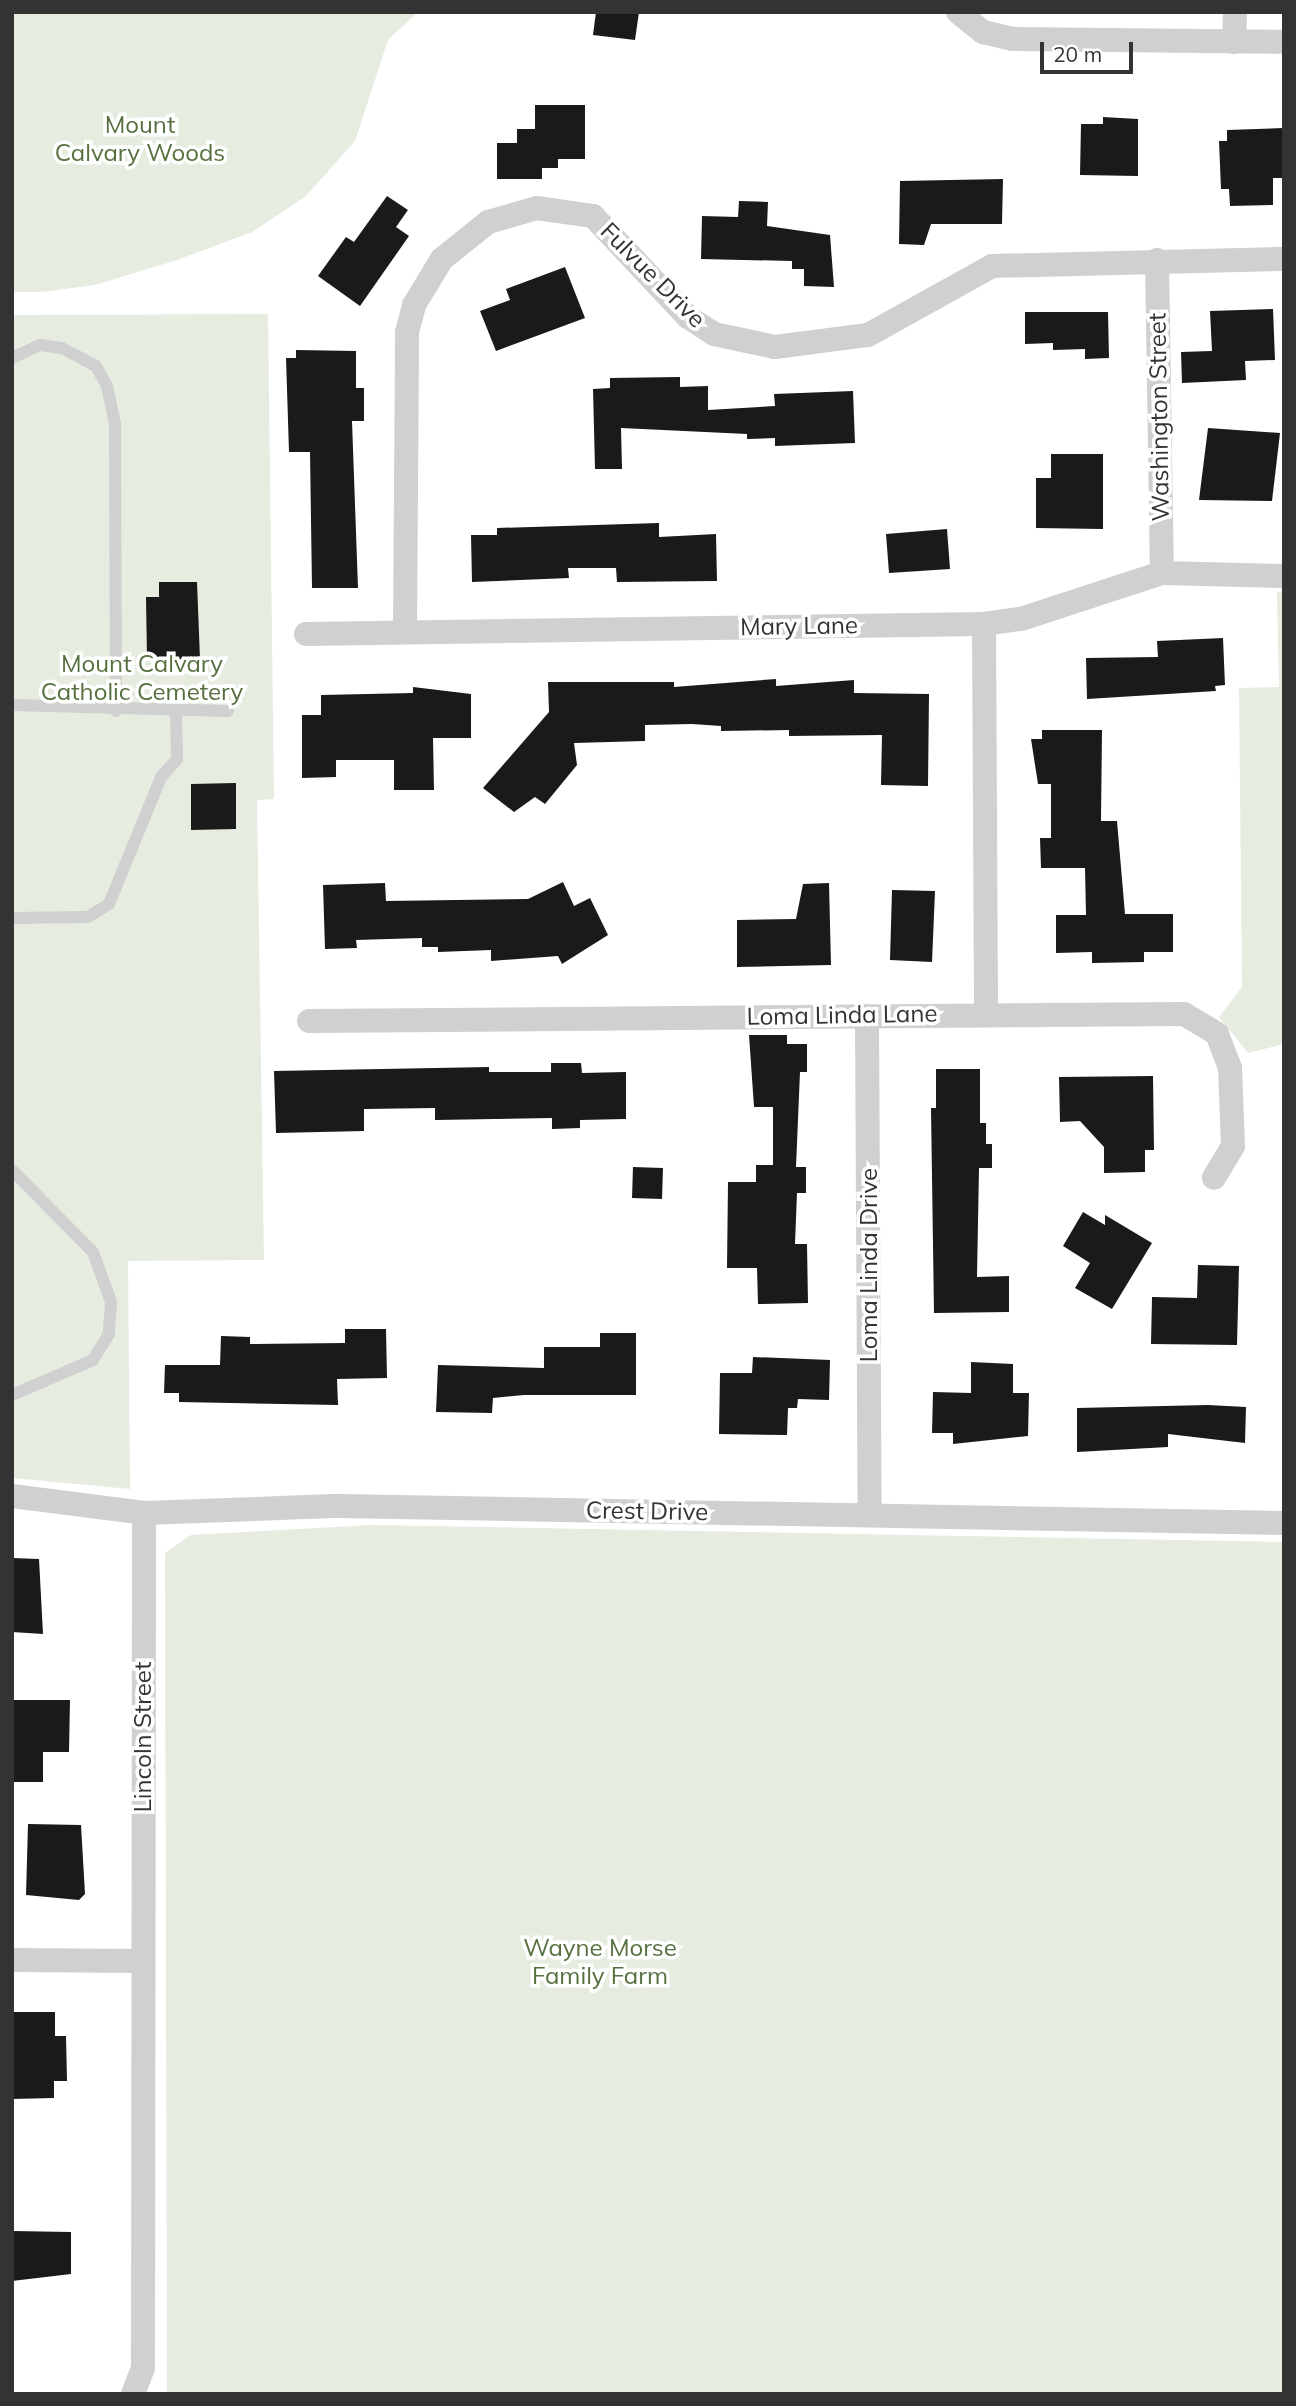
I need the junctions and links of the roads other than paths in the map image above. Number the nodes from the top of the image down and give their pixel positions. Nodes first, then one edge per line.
1 (958, 12) edge
2 (1234, 12) edge
3 (1234, 42) junction
4 (1284, 42) edge
5 (1284, 259) edge
6 (1157, 260) junction
7 (12, 358) edge
8 (1162, 573) junction
9 (1284, 576) edge
10 (984, 624) junction
11 (405, 632) junction
12 (306, 634) dead end
13 (12, 705) edge
14 (116, 710) junction
15 (228, 710) dead end
16 (176, 711) junction
17 (12, 918) edge
18 (986, 1012) junction
19 (867, 1016) junction
20 (309, 1021) dead end
21 (12, 1170) edge
22 (1214, 1178) dead end
23 (12, 1395) edge
24 (12, 1496) edge
25 (144, 1513) junction
26 (870, 1514) junction
27 (1284, 1523) edge
28 (12, 1959) edge
29 (143, 1961) junction
30 (132, 2393) edge

1 - 3 street
2 - 3 street
3 - 4 street
5 - 6 street, Fulvue Drive
6 - 8 street, Washington Street
6 - 11 street, Fulvue Drive
7 - 14 lane
8 - 9 street, Mary Lane
8 - 10 street, Mary Lane
10 - 11 street, Mary Lane
10 - 18 street
11 - 12 street, Mary Lane
13 - 14 lane
14 - 16 lane
15 - 16 lane
16 - 17 lane
18 - 19 street, Loma Linda Lane
18 - 22 street, Loma Linda Lane
19 - 20 street, Loma Linda Lane
19 - 26 street, Loma Linda Drive
21 - 23 lane
24 - 25 street, Crest Drive
25 - 26 street, Crest Drive
25 - 29 street, Lincoln Street
26 - 27 street, Crest Drive
28 - 29 street
29 - 30 street, Lincoln Street

